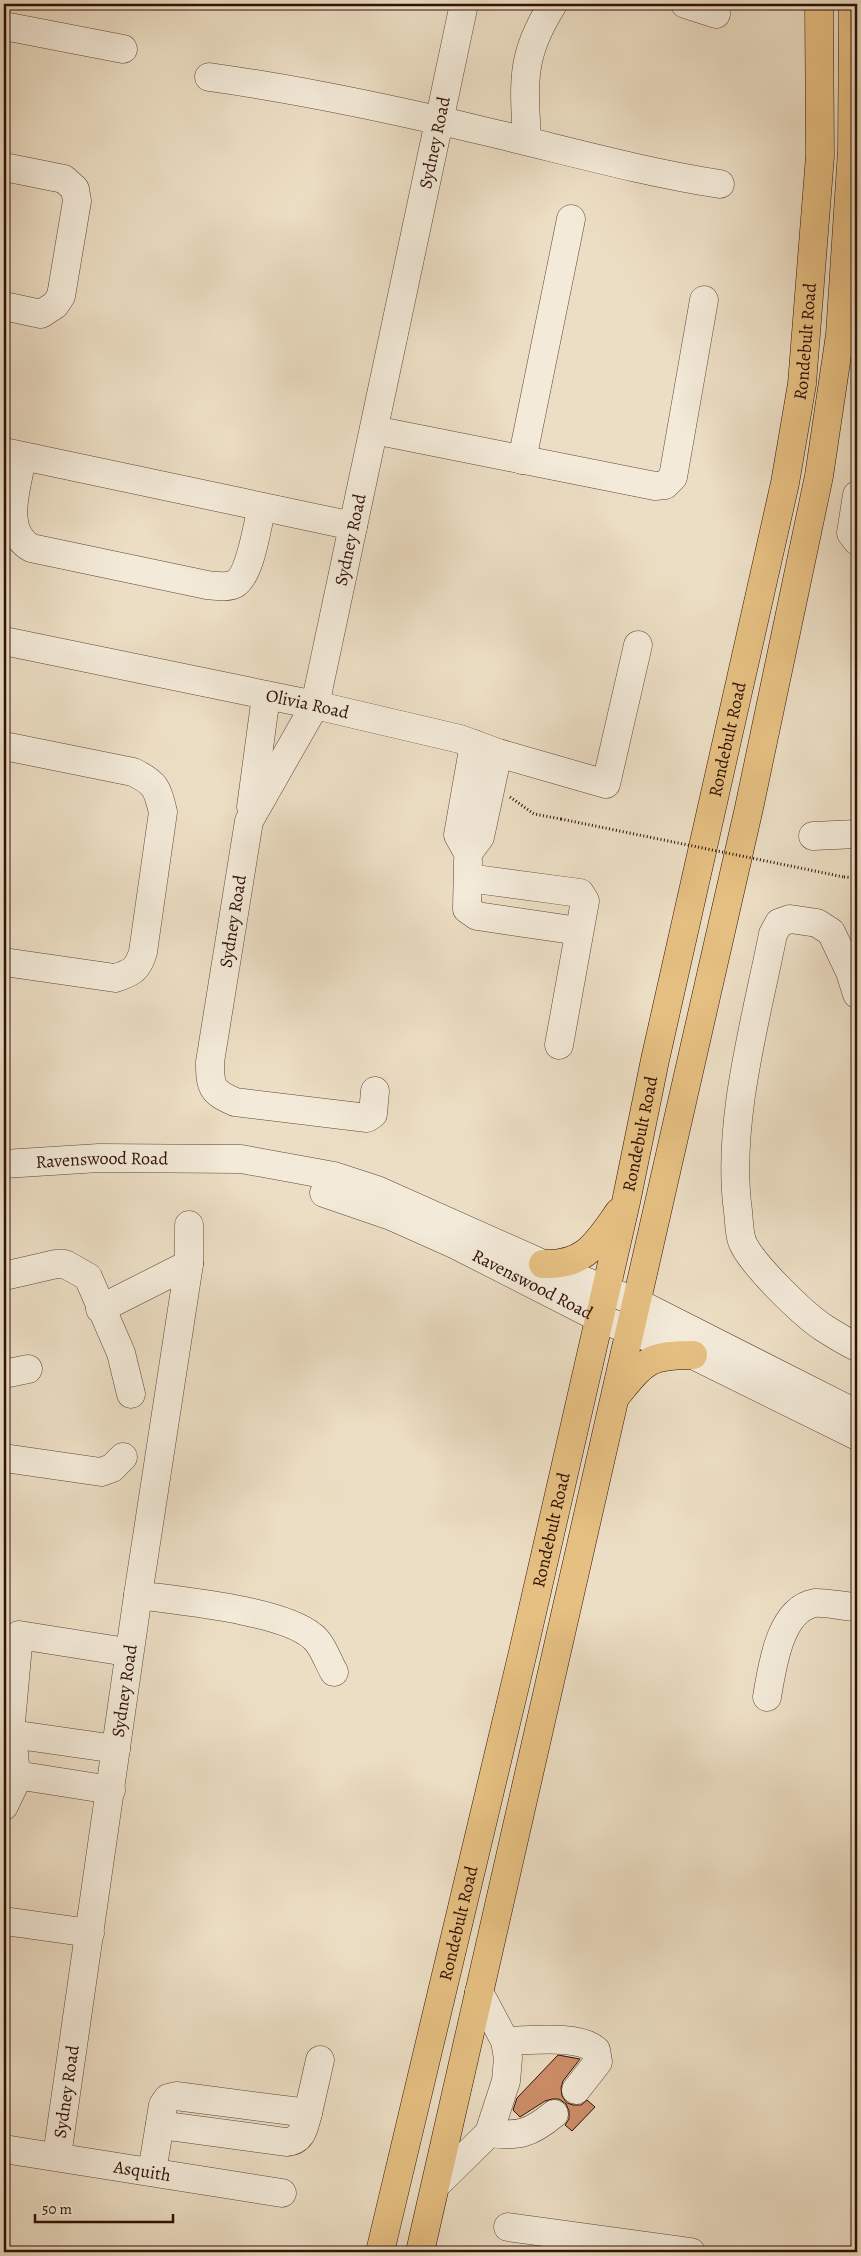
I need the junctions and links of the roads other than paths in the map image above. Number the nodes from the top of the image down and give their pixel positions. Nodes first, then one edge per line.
1 (464, 4) edge
2 (553, 4) edge
3 (684, 4) edge
4 (819, 4) edge
5 (853, 4) edge
6 (716, 14) dead end
7 (4, 26) edge
8 (123, 49) dead end
9 (209, 76) dead end
10 (438, 120) junction
11 (527, 141) junction
12 (4, 167) edge
13 (720, 184) dead end
14 (571, 218) dead end
15 (704, 300) dead end
16 (4, 306) edge
17 (374, 430) junction
18 (13, 454) edge
19 (522, 460) junction
20 (857, 495) edge
21 (262, 507) junction
22 (353, 526) junction
23 (857, 541) edge
24 (4, 641) edge
25 (638, 645) dead end
26 (266, 696) junction
27 (314, 705) junction
28 (4, 746) edge
29 (486, 749) junction
30 (249, 821) junction
31 (857, 834) edge
32 (813, 836) dead end
33 (468, 866) junction
34 (580, 932) junction
35 (4, 962) edge
36 (857, 994) edge
37 (558, 1045) dead end
38 (375, 1091) dead end
39 (198, 1158) junction
40 (4, 1164) edge
41 (626, 1202) junction
42 (189, 1224) dead end
43 (189, 1264) junction
44 (543, 1264) junction
45 (4, 1276) edge
46 (606, 1289) junction
47 (636, 1302) junction
48 (100, 1309) junction
49 (599, 1318) junction
50 (629, 1329) junction
51 (857, 1347) edge
52 (693, 1355) junction
53 (131, 1394) dead end
54 (613, 1399) junction
55 (857, 1414) edge
56 (857, 1436) edge
57 (123, 1457) dead end
58 (4, 1458) edge
59 (138, 1595) junction
60 (857, 1608) edge
61 (11, 1633) edge
62 (114, 1650) dead end
63 (334, 1672) dead end
64 (766, 1697) dead end
65 (11, 1734) junction
66 (116, 1749) junction
67 (10, 1774) edge
68 (111, 1790) junction
69 (4, 1806) edge
70 (4, 1921) edge
71 (90, 1933) junction
72 (479, 1992) junction
73 (505, 2041) junction
74 (320, 2060) dead end
75 (576, 2090) dead end
76 (554, 2114) dead end
77 (489, 2133) junction
78 (4, 2149) edge
79 (57, 2156) junction
80 (152, 2172) junction
81 (436, 2185) junction
82 (282, 2193) dead end
83 (508, 2228) dead end
84 (380, 2252) edge
85 (420, 2252) edge
86 (691, 2252) edge

1 - 10 street, Sydney Road
2 - 11 street
3 - 6 street
4 - 41 main road, Rondebult Road
5 - 47 main road, Rondebult Road
7 - 8 street
9 - 10 street
10 - 11 street
10 - 17 street, Sydney Road
11 - 13 street
12 - 16 street
14 - 19 street
15 - 19 street
17 - 19 street
17 - 22 street, Sydney Road
18 - 21 street
18 - 21 street
20 - 23 street
21 - 22 street
22 - 27 street, Sydney Road
24 - 26 street, Olivia Road
25 - 29 street, Olivia Road
26 - 27 street, Olivia Road
26 - 30 street
27 - 29 street, Olivia Road
27 - 30 street, Sydney Road
28 - 35 street
29 - 33 street
30 - 38 street, Sydney Road
31 - 32 street
33 - 34 street
33 - 34 street
34 - 37 street
36 - 51 street
39 - 40 street, Ravenswood Road
39 - 44 street, Ravenswood Road
39 - 49 street, Ravenswood Road
41 - 44 main road
41 - 46 main road, Rondebult Road
42 - 43 street, Sydney Road
43 - 48 street
43 - 59 street, Sydney Road
44 - 46 street, Ravenswood Road
45 - 48 street
46 - 47 street, Ravenswood Road
46 - 49 main road, Rondebult Road
47 - 50 main road, Rondebult Road
47 - 55 street, Ravenswood Road
48 - 53 street
49 - 50 street, Ravenswood Road
49 - 84 main road, Rondebult Road
50 - 52 street, Ravenswood Road
50 - 54 main road, Rondebult Road
52 - 54 main road
52 - 56 street, Ravenswood Road
54 - 72 main road, Rondebult Road
57 - 58 street
59 - 63 street
59 - 66 street, Sydney Road
60 - 64 street
61 - 62 street
61 - 65 street
65 - 66 street
65 - 67 street
66 - 68 street, Sydney Road
67 - 68 street
67 - 69 street
68 - 71 street, Sydney Road
70 - 71 street
71 - 79 street, Sydney Road
72 - 73 street
72 - 81 main road, Rondebult Road
73 - 75 street
73 - 77 street
74 - 80 street
76 - 77 street
77 - 81 street
78 - 79 street, Asquith
79 - 80 street, Asquith
80 - 82 street, Asquith
81 - 85 main road, Rondebult Road
83 - 86 street

